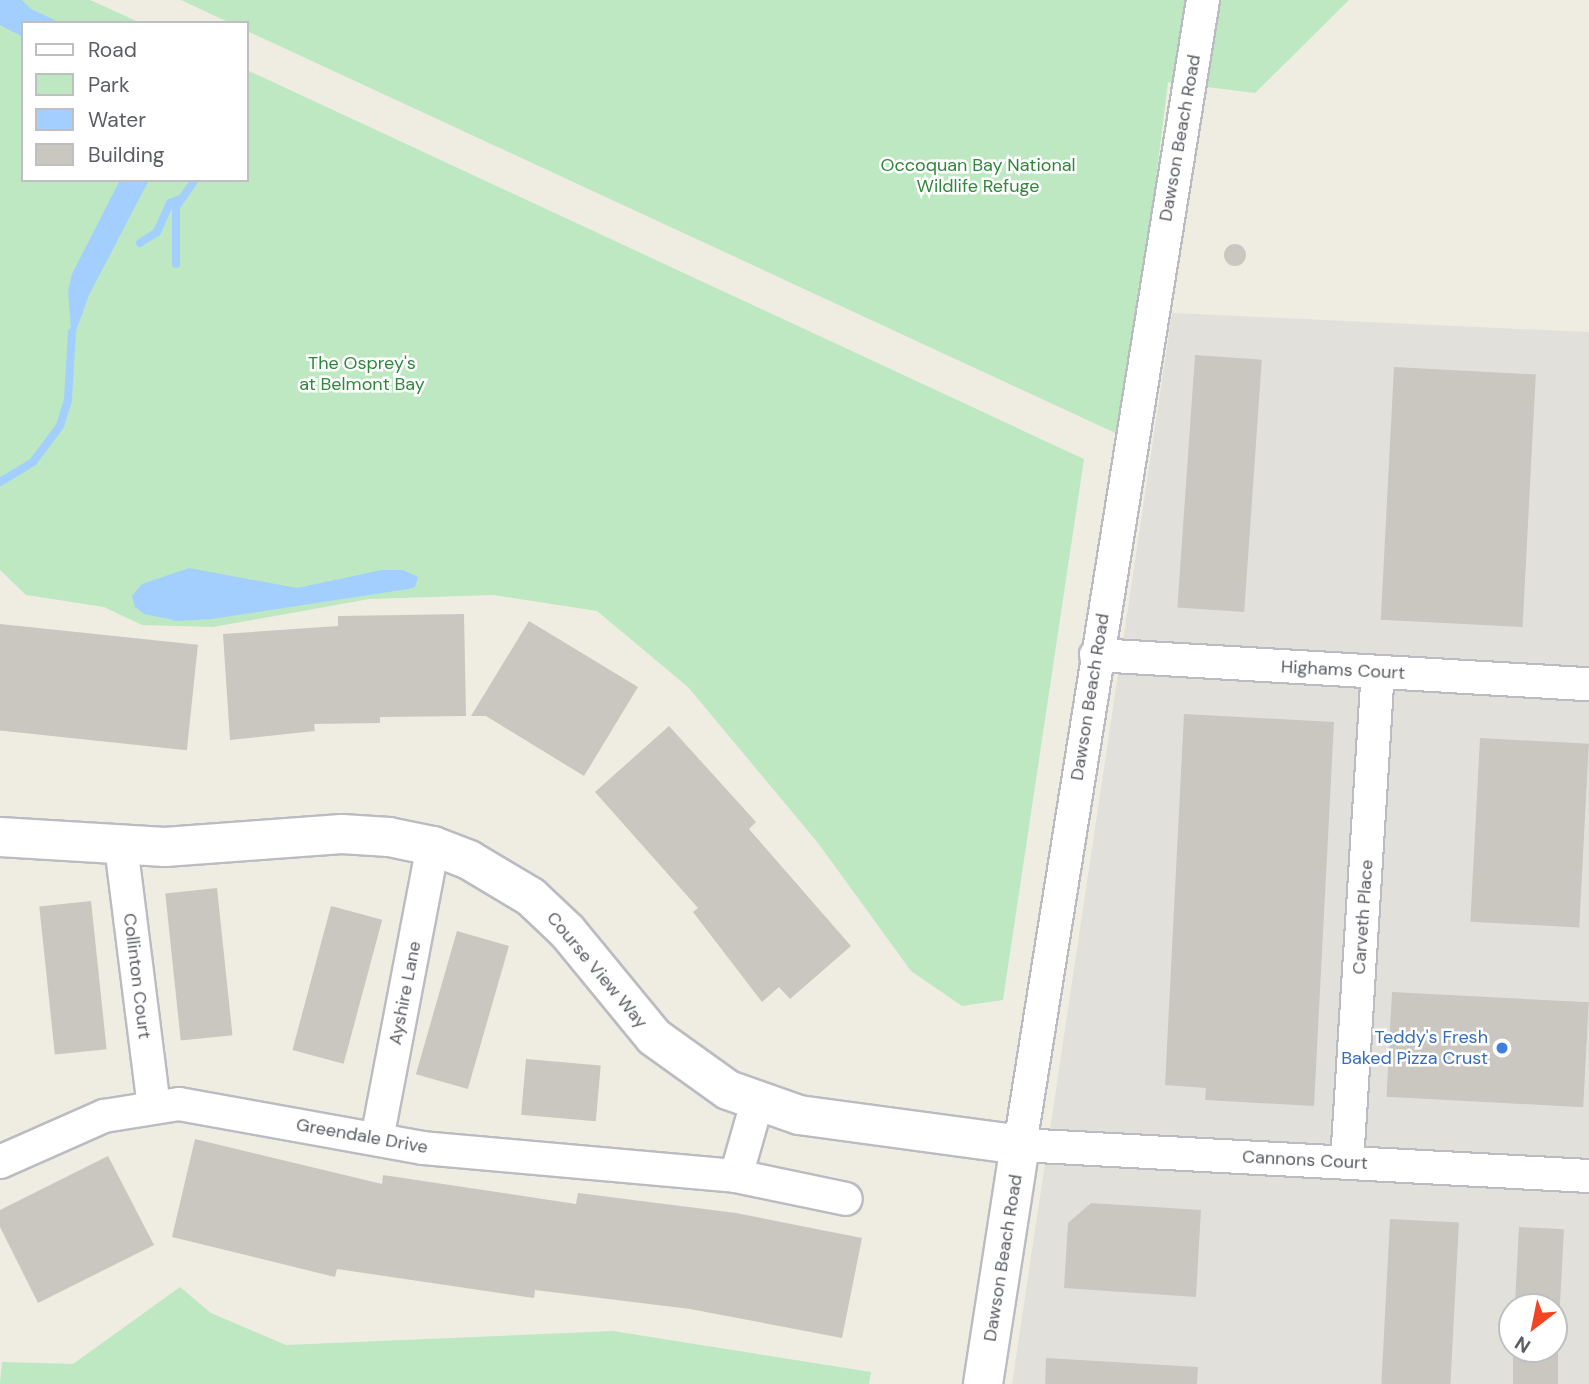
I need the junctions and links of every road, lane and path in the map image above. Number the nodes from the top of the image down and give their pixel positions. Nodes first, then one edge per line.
1 (1203, 4) edge
2 (1096, 655) junction
3 (1378, 672) junction
4 (1589, 684) edge
5 (0, 837) edge
6 (121, 846) junction
7 (433, 846) junction
8 (757, 1103) junction
9 (154, 1106) junction
10 (377, 1139) junction
11 (1020, 1145) junction
12 (0, 1162) edge
13 (1347, 1162) junction
14 (736, 1175) junction
15 (1589, 1176) edge
16 (846, 1199) dead end
17 (983, 1384) edge

1 - 2 street, Dawson Beach Road
2 - 3 street, Highams Court
2 - 11 street, Dawson Beach Road
3 - 4 street, Highams Court
3 - 13 street, Carveth Place
5 - 6 street, Course View Way
6 - 7 street, Course View Way
6 - 9 street, Collinton Court
7 - 8 street, Course View Way
7 - 10 street, Ayshire Lane
8 - 11 street, Course View Way
8 - 14 street
9 - 10 street, Greendale Drive
9 - 12 street, Greendale Drive
10 - 14 street, Greendale Drive
11 - 13 street, Cannons Court
11 - 17 street, Dawson Beach Road
13 - 15 street, Cannons Court
14 - 16 street, Greendale Drive

